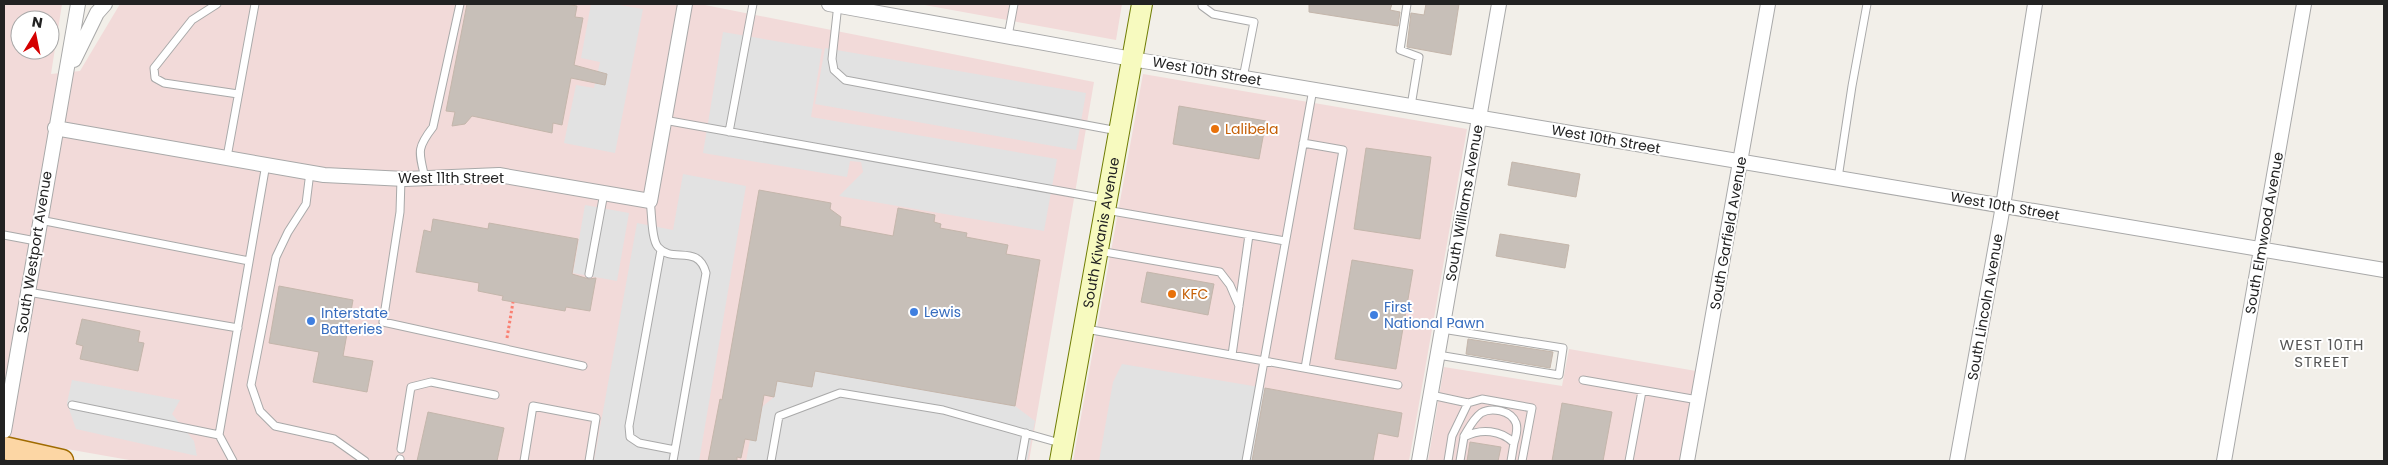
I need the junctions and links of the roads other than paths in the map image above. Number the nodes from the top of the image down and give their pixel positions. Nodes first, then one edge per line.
1 (78, 4) edge
2 (104, 4) edge
3 (217, 4) edge
4 (255, 4) edge
5 (460, 4) edge
6 (684, 4) edge
7 (753, 4) edge
8 (835, 4) edge
9 (1014, 4) edge
10 (1142, 4) edge
11 (1202, 4) edge
12 (1407, 4) edge
13 (1499, 4) edge
14 (1768, 4) edge
15 (1867, 4) edge
16 (2035, 4) edge
17 (2304, 4) edge
18 (1008, 36) junction
19 (1132, 59) junction
20 (67, 74) junction
21 (1243, 78) junction
22 (1313, 89) junction
23 (238, 94) junction
24 (1412, 106) junction
25 (1480, 117) junction
26 (664, 120) junction
27 (55, 128) junction
28 (1120, 131) junction
29 (729, 132) junction
30 (1303, 143) junction
31 (227, 157) junction
32 (1740, 162) junction
33 (266, 164) junction
34 (310, 172) junction
35 (425, 178) junction
36 (1838, 178) junction
37 (401, 179) junction
38 (604, 193) junction
39 (650, 200) junction
40 (1106, 205) junction
41 (2003, 206) junction
42 (40, 220) junction
43 (4, 235) edge
44 (1249, 235) junction
45 (36, 240) junction
46 (1285, 241) junction
47 (2262, 249) junction
48 (662, 250) junction
49 (1098, 251) junction
50 (249, 261) junction
51 (2384, 270) edge
52 (589, 274) dead end
53 (28, 292) junction
54 (1239, 306) junction
55 (238, 328) junction
56 (1084, 328) junction
57 (1442, 329) junction
58 (1232, 355) junction
59 (1438, 355) junction
60 (1263, 361) junction
61 (583, 366) dead end
62 (1305, 368) junction
63 (1583, 380) dead end
64 (1398, 385) dead end
65 (1642, 391) junction
66 (495, 395) dead end
67 (1430, 395) junction
68 (1698, 400) junction
69 (1468, 403) junction
70 (72, 405) dead end
71 (4, 431) edge
72 (1026, 433) junction
73 (219, 436) junction
74 (1464, 437) junction
75 (1514, 443) junction
76 (4, 448) edge
77 (401, 449) dead end
78 (675, 450) junction
79 (1062, 452) edge
80 (62, 461) edge
81 (233, 461) edge
82 (365, 461) edge
83 (524, 461) edge
84 (589, 461) edge
85 (673, 461) edge
86 (771, 461) edge
87 (1021, 461) edge
88 (1246, 461) edge
89 (1419, 461) edge
90 (1448, 461) edge
91 (1460, 461) edge
92 (1511, 461) edge
93 (1522, 461) edge
94 (1629, 461) edge
95 (1687, 461) edge
96 (1957, 461) edge
97 (2224, 461) edge

1 - 20 street, South Westport Avenue
2 - 20 street, South Westport Avenue
3 - 23 lane
4 - 23 lane
5 - 35 lane
6 - 26 street
7 - 29 lane
8 - 18 street, West 10th Street
8 - 28 lane
9 - 18 lane
10 - 19 main road, South Kiwanis Avenue
11 - 21 lane
12 - 24 lane
13 - 25 street, South Williams Avenue
14 - 32 street, South Garfield Avenue
15 - 36 lane
16 - 41 street, South Lincoln Avenue
17 - 47 street, South Elmwood Avenue
18 - 19 street, West 10th Street
19 - 21 street, West 10th Street
19 - 28 main road, South Kiwanis Avenue
20 - 27 street, South Westport Avenue
21 - 22 street, West 10th Street
22 - 24 street, West 10th Street
22 - 30 lane
23 - 31 lane
24 - 25 street, West 10th Street
25 - 32 street, West 10th Street
25 - 57 street, South Williams Avenue
26 - 29 lane
26 - 39 street
27 - 31 street, West 11th Street
27 - 42 street, South Westport Avenue
28 - 40 main road, South Kiwanis Avenue
29 - 40 lane
30 - 46 lane
30 - 62 lane
31 - 33 street, West 11th Street
32 - 36 street, West 10th Street
32 - 68 street, South Garfield Avenue
33 - 34 street, West 11th Street
33 - 50 lane
34 - 37 street, West 11th Street
34 - 82 lane
35 - 37 street, West 11th Street
35 - 38 street, West 11th Street
36 - 41 street, West 10th Street
37 - 61 lane
38 - 39 street, West 11th Street
38 - 52 lane
39 - 48 lane
40 - 44 lane
40 - 49 main road, South Kiwanis Avenue
41 - 47 street, West 10th Street
41 - 96 street, South Lincoln Avenue
42 - 45 street, South Westport Avenue
42 - 50 lane
43 - 45 lane
44 - 46 lane
44 - 54 lane
45 - 53 street, South Westport Avenue
46 - 60 lane
47 - 51 street, West 10th Street
47 - 97 street, South Elmwood Avenue
48 - 78 lane
48 - 78 lane
49 - 54 lane
49 - 56 main road, South Kiwanis Avenue
50 - 55 lane
53 - 55 lane
53 - 71 street, South Westport Avenue
54 - 58 lane
55 - 73 lane
56 - 58 lane
56 - 79 main road, South Kiwanis Avenue
57 - 59 street, South Williams Avenue
57 - 59 lane
58 - 60 lane
59 - 67 street, South Williams Avenue
60 - 62 lane
60 - 88 lane
62 - 64 lane
63 - 65 lane
65 - 68 lane
65 - 94 lane
66 - 77 lane
67 - 69 lane
67 - 89 street, South Williams Avenue
68 - 95 street, South Garfield Avenue
69 - 90 lane
69 - 93 lane
70 - 73 lane
72 - 79 lane
72 - 86 lane
72 - 87 lane
73 - 81 lane
74 - 75 lane
74 - 75 lane
74 - 91 lane
75 - 92 lane
76 - 80 main road
78 - 85 lane
83 - 84 lane

